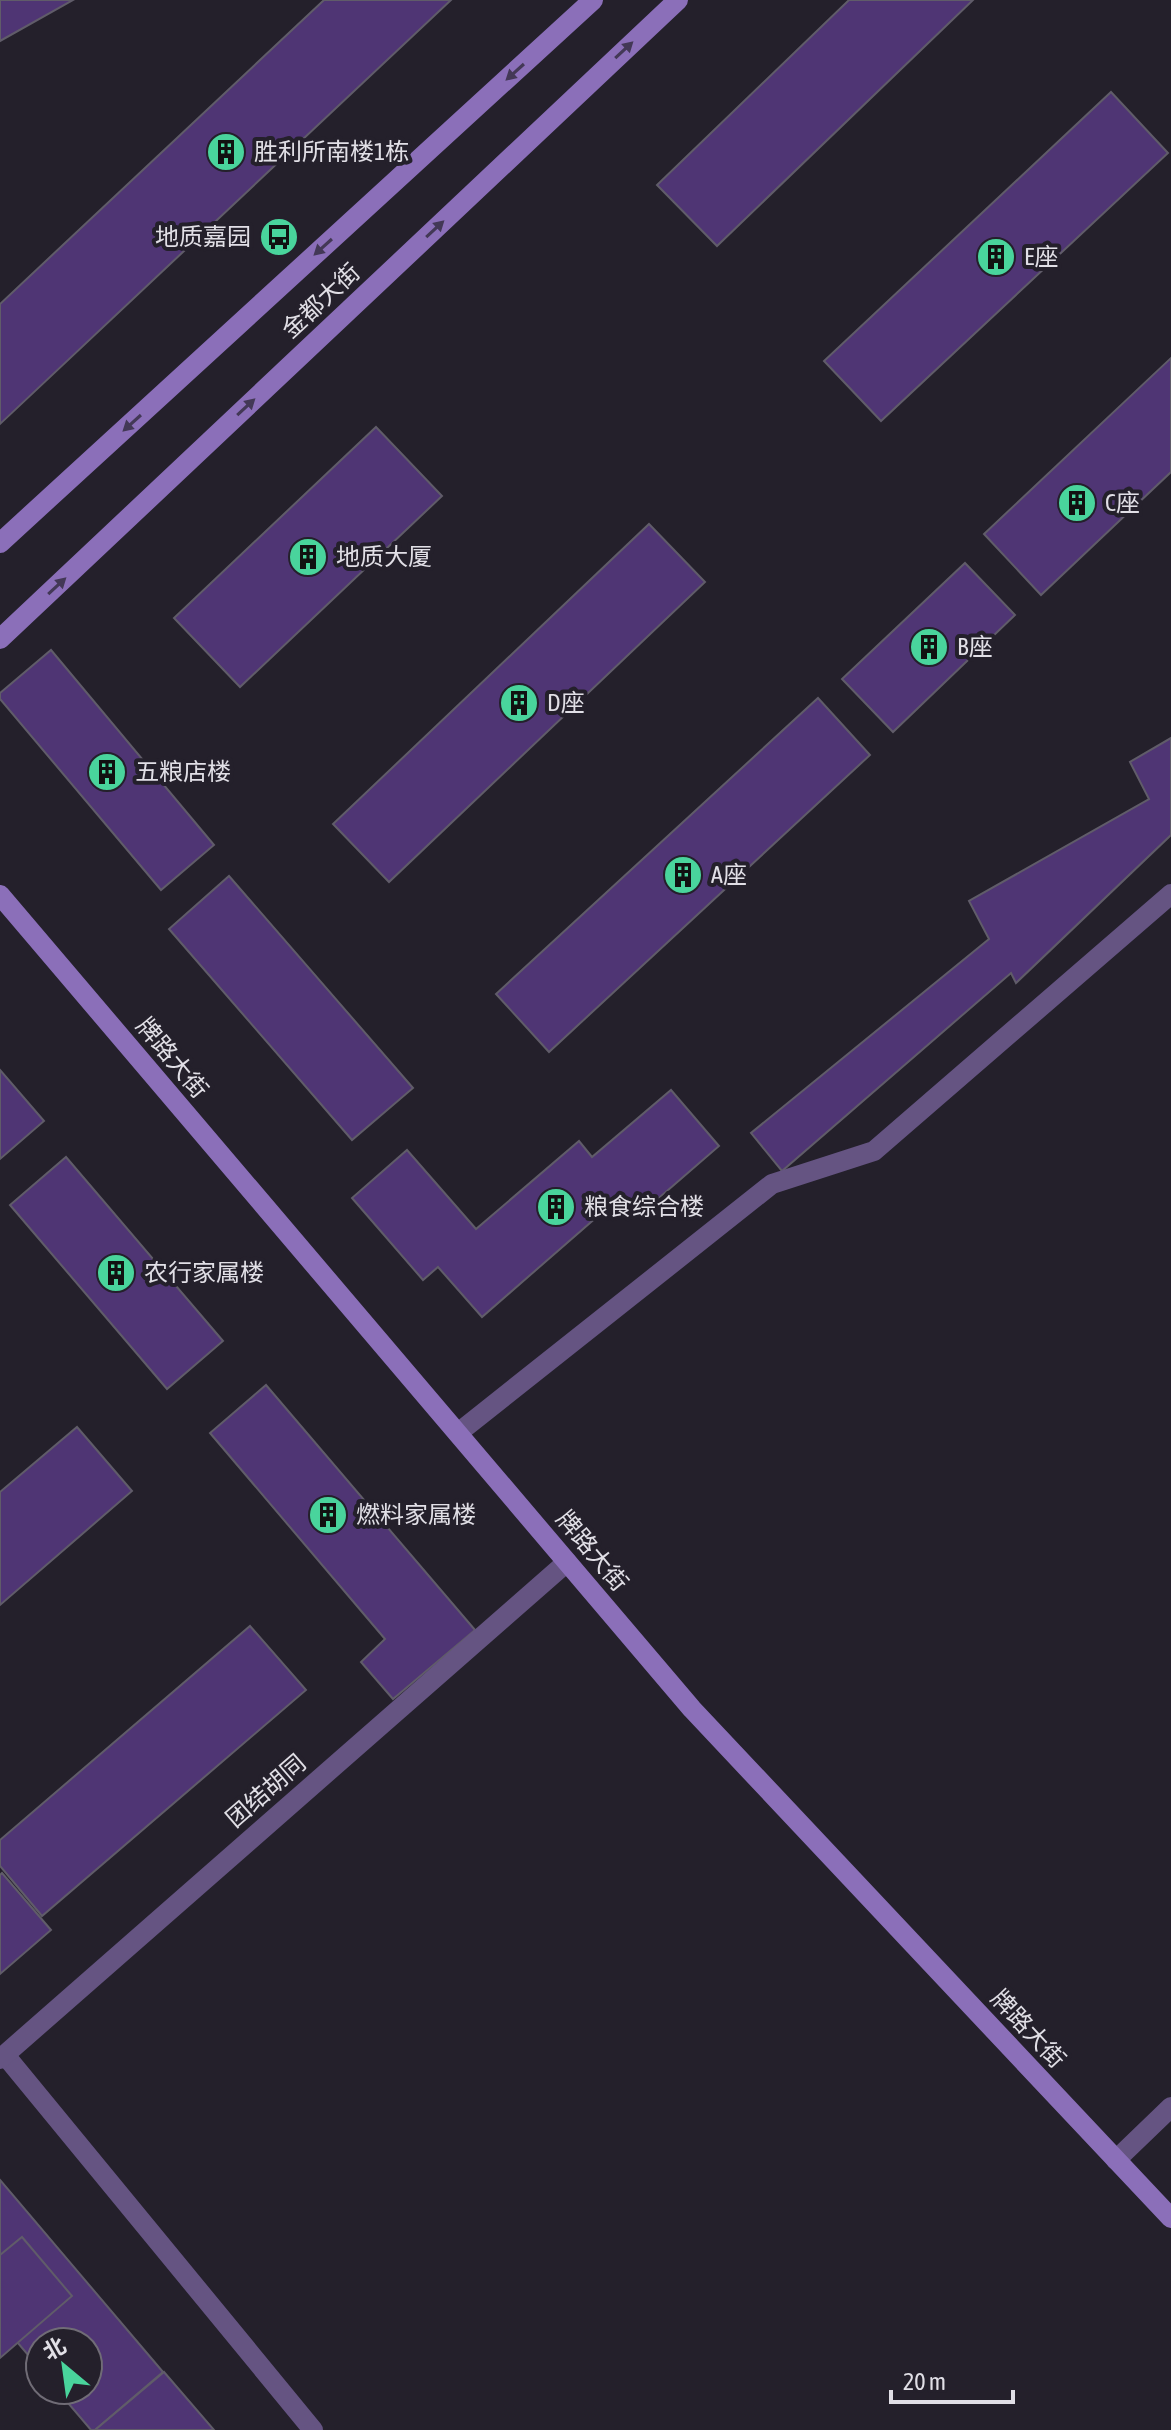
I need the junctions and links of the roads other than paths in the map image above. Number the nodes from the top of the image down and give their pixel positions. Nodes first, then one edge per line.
1 (593, 0) edge
2 (678, 0) edge
3 (0, 543) edge
4 (0, 639) edge
5 (1171, 894) edge
6 (0, 895) edge
7 (458, 1433) junction
8 (567, 1562) junction
9 (2, 2057) edge
10 (1171, 2107) edge
11 (1116, 2160) junction
12 (1171, 2218) edge
13 (313, 2430) edge

1 -> 3 street, 金都大街
4 -> 2 street, 金都大街
5 - 7 lane
6 - 7 street, 牌路大街
7 - 8 street, 牌路大街
8 - 9 lane, 团结胡同
8 - 11 street, 牌路大街
9 - 13 lane
10 - 11 lane
11 - 12 street, 牌路大街

